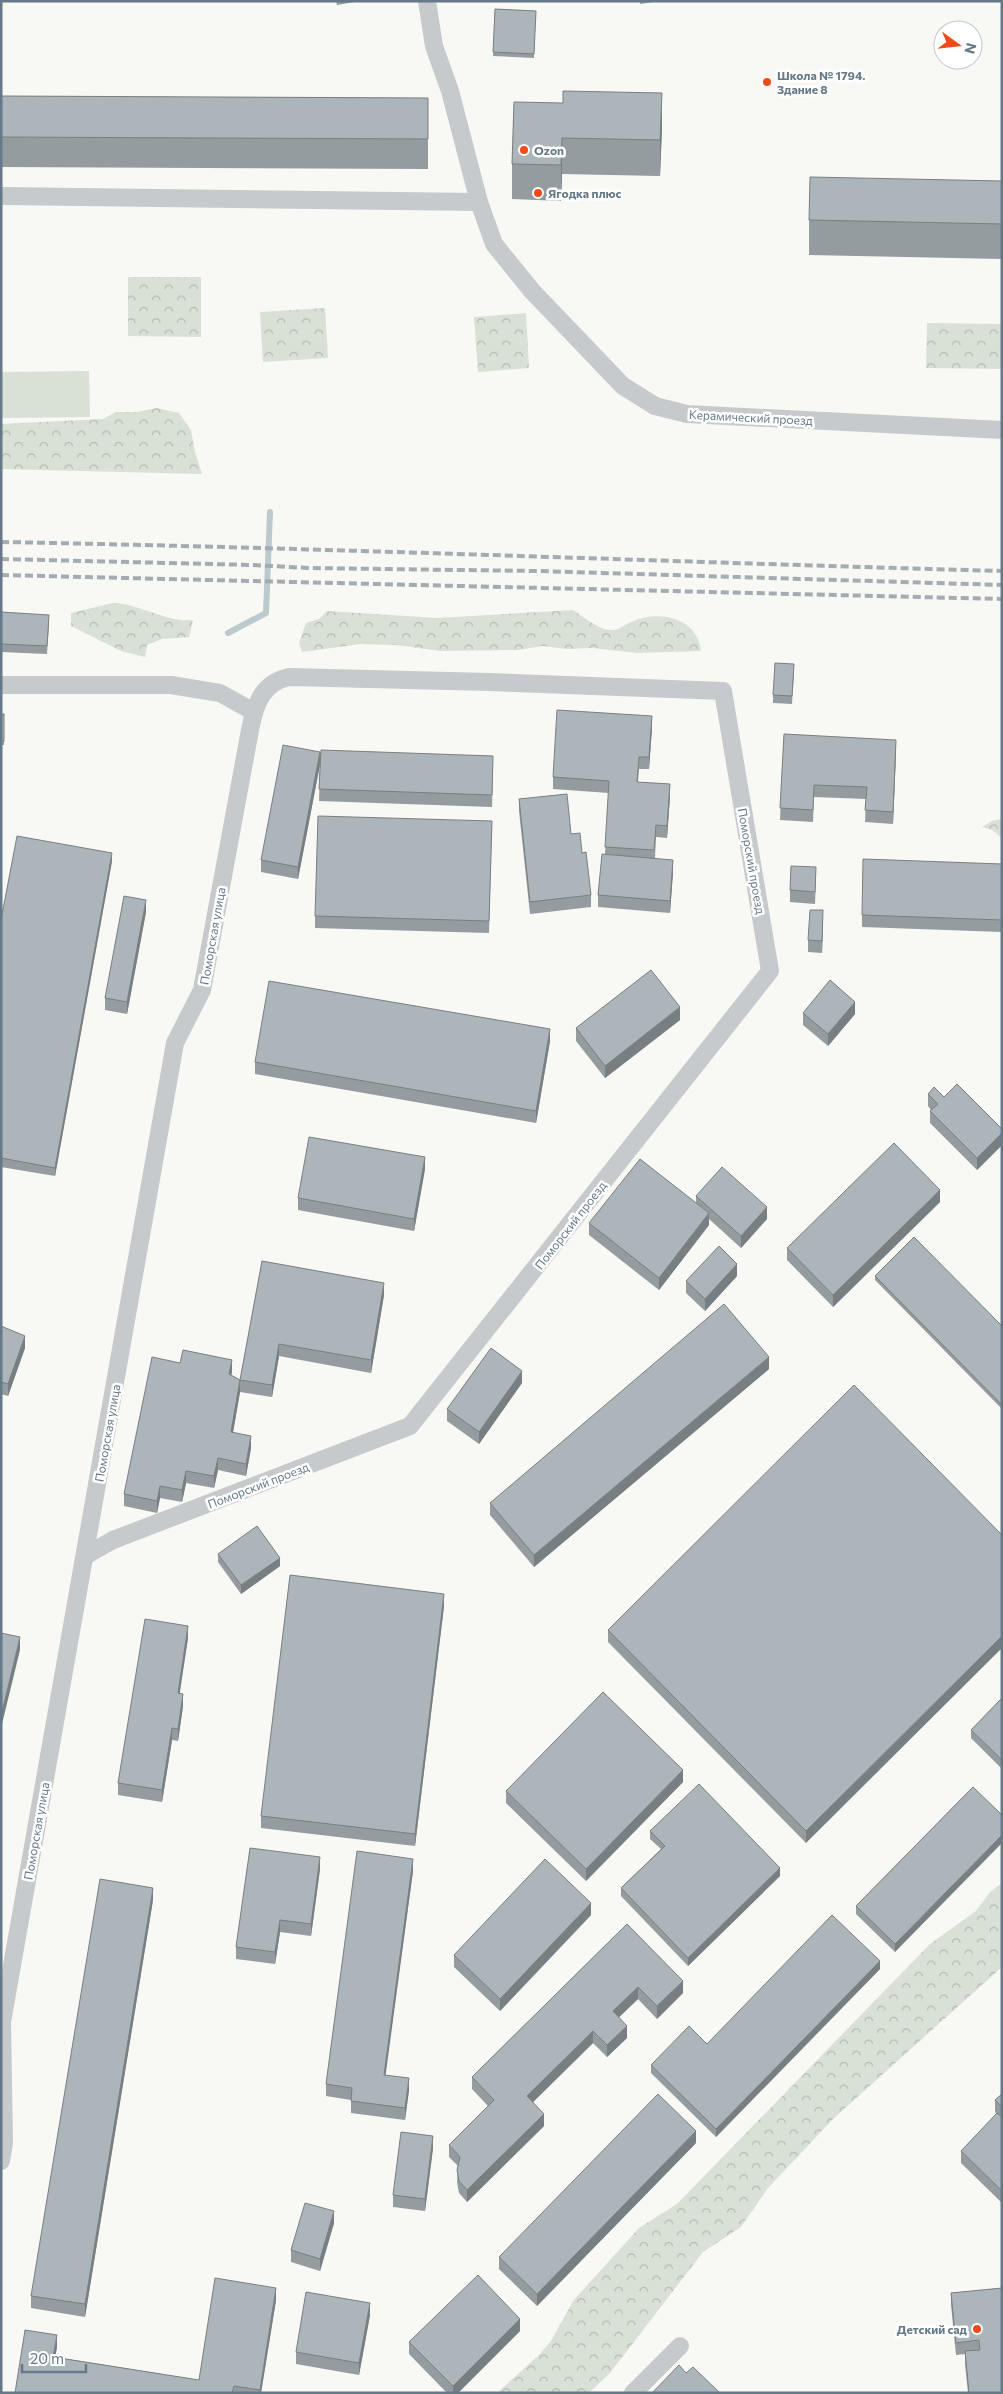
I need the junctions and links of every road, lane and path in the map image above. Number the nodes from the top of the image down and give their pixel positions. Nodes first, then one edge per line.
1 (427, 1) edge
2 (1, 196) edge
3 (479, 202) junction
4 (1002, 430) edge
5 (1, 685) edge
6 (723, 691) joint
7 (254, 712) junction
8 (85, 1556) junction
9 (1, 2161) edge
10 (680, 2346) dead end
11 (633, 2393) edge

1 - 3 street, Керамический проезд
2 - 3 street
3 - 4 street, Керамический проезд
5 - 7 street
6 - 7 street, Поморская улица
6 - 8 street, Поморский проезд
7 - 8 street, Поморская улица
8 - 9 street, Поморская улица
10 - 11 street

